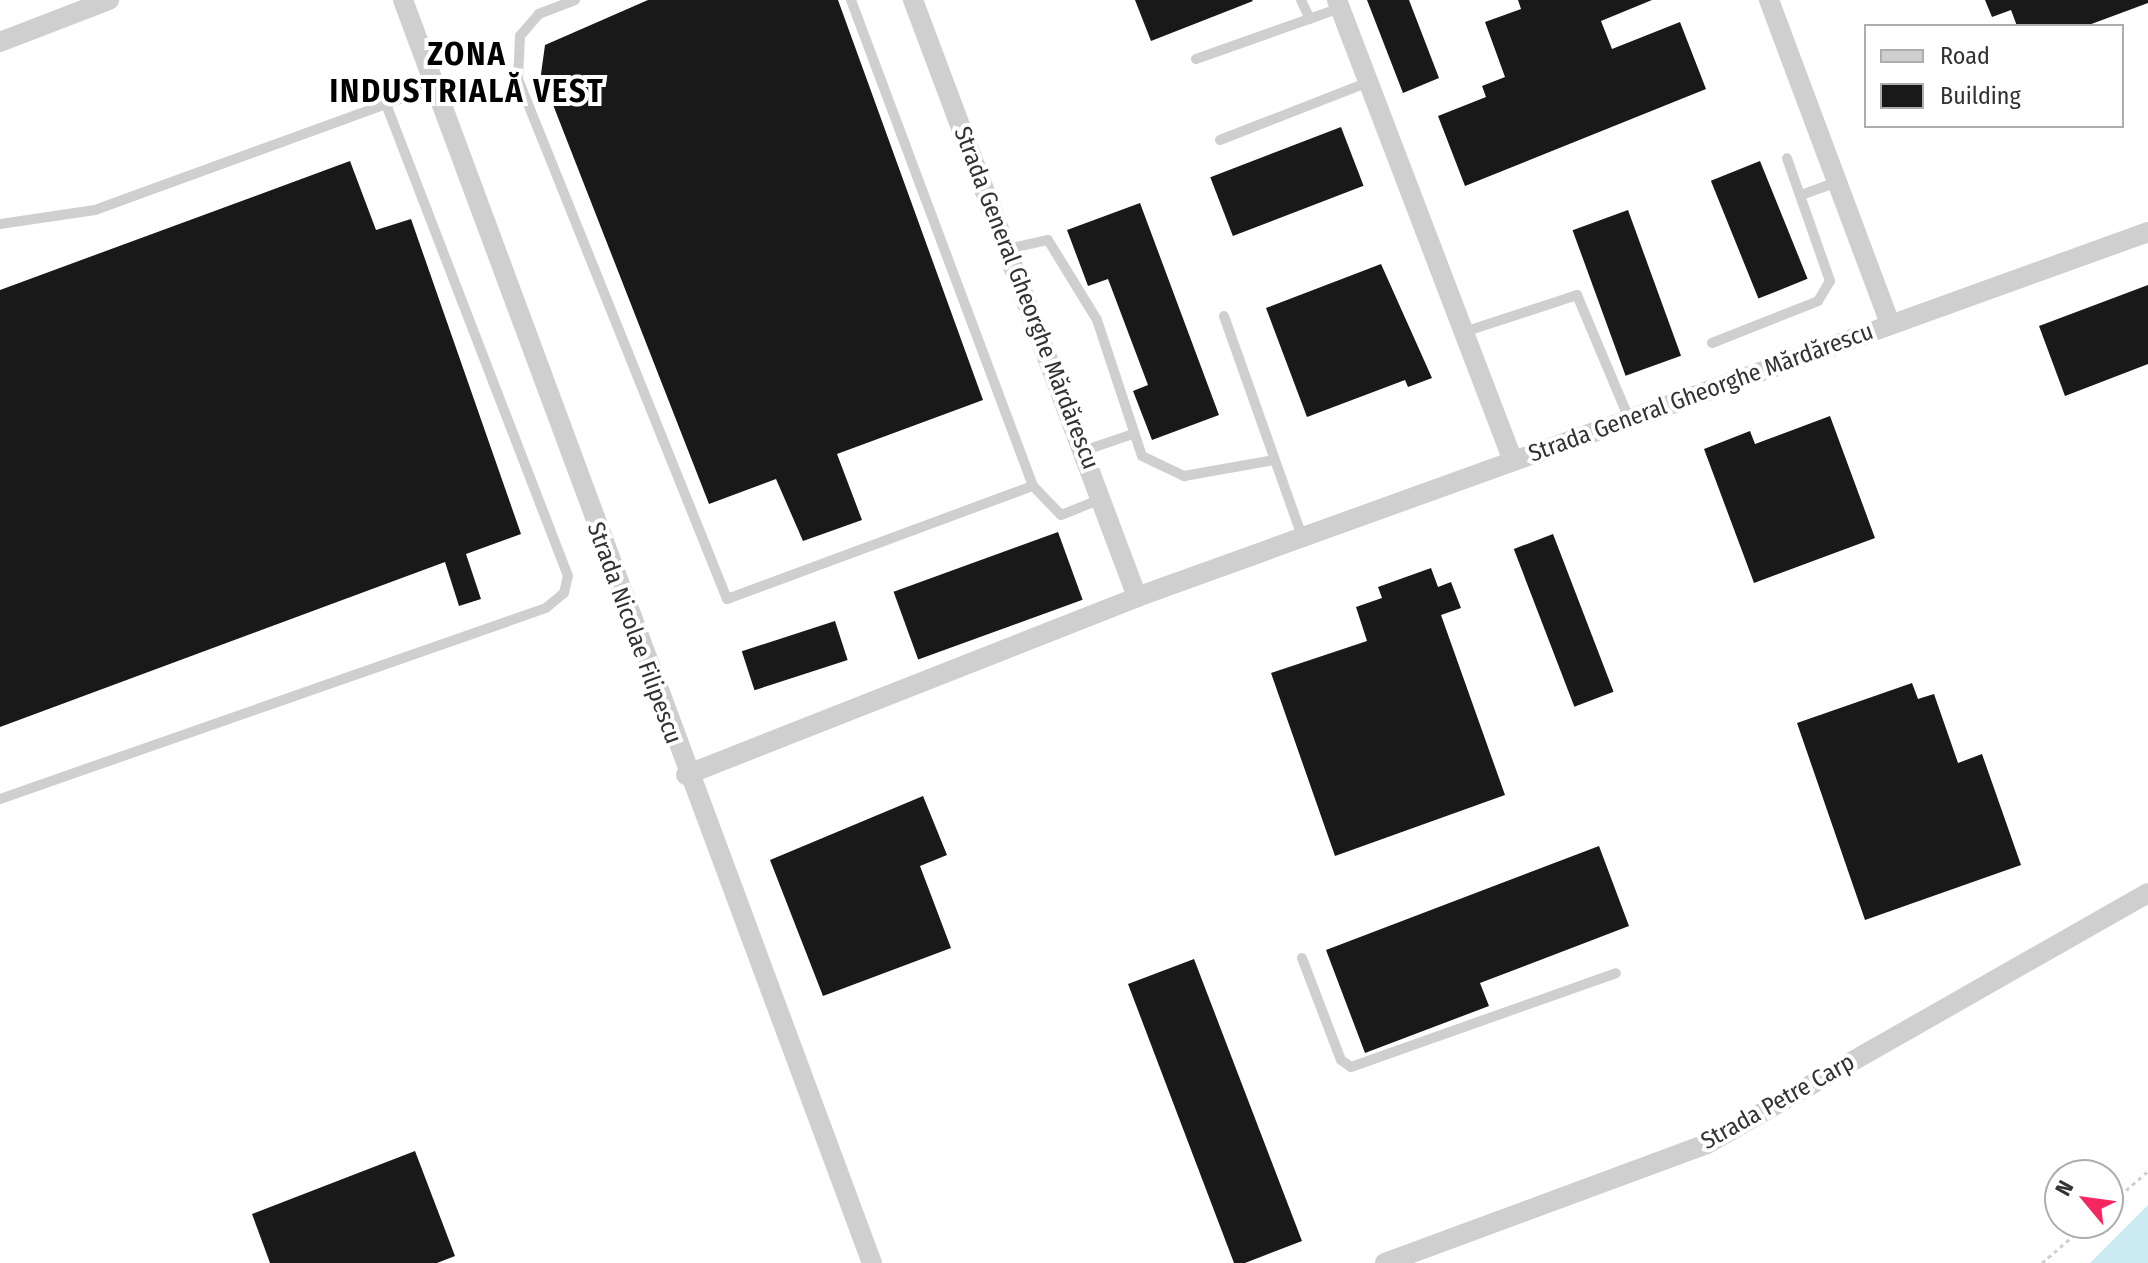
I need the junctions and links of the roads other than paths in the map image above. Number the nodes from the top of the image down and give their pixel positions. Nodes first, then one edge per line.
1 (109, 0) edge
2 (403, 0) edge
3 (575, 0) edge
4 (851, 0) edge
5 (913, 0) edge
6 (1301, 0) edge
7 (1769, 0) edge
8 (1339, 4) edge
9 (1310, 19) junction
10 (0, 42) edge
11 (1196, 59) dead end
12 (1369, 82) junction
13 (433, 87) junction
14 (386, 104) junction
15 (1220, 140) dead end
16 (1787, 158) dead end
17 (1837, 182) junction
18 (1804, 194) junction
19 (0, 224) edge
20 (2148, 232) edge
21 (1008, 249) junction
22 (1224, 316) dead end
23 (1890, 324) junction
24 (1464, 332) junction
25 (1712, 343) dead end
26 (1629, 419) junction
27 (1130, 435) junction
28 (1083, 451) junction
29 (1274, 460) junction
30 (1513, 461) junction
31 (1033, 486) junction
32 (1101, 498) junction
33 (1303, 539) junction
34 (1137, 597) junction
35 (686, 775) junction
36 (0, 799) edge
37 (2148, 893) edge
38 (1302, 958) dead end
39 (1616, 973) dead end
40 (872, 1263) edge
41 (1385, 1263) edge

1 - 10 street
2 - 13 street, Strada Nicolae Filipescu
3 - 31 lane
4 - 31 lane
5 - 21 street, Strada General Gheorghe Mărdărescu
6 - 9 lane
7 - 17 street, Strada General Gheorghe Mărdărescu
8 - 9 lane
8 - 12 street, Strada General Gheorghe Mărdărescu
9 - 11 lane
12 - 15 lane
12 - 24 street, Strada General Gheorghe Mărdărescu
13 - 14 lane
13 - 35 street, Strada Nicolae Filipescu
14 - 19 lane
14 - 36 lane
16 - 18 lane
17 - 18 lane
17 - 23 street, Strada General Gheorghe Mărdărescu
18 - 25 lane
20 - 23 street, Strada General Gheorghe Mărdărescu
21 - 27 lane
21 - 28 street, Strada General Gheorghe Mărdărescu
22 - 29 lane
23 - 26 street, Strada General Gheorghe Mărdărescu
24 - 26 lane
24 - 30 street, Strada General Gheorghe Mărdărescu
26 - 30 street, Strada General Gheorghe Mărdărescu
27 - 28 lane
27 - 29 lane
28 - 32 street, Strada General Gheorghe Mărdărescu
29 - 33 lane
30 - 33 street, Strada General Gheorghe Mărdărescu
31 - 32 lane
32 - 34 street, Strada General Gheorghe Mărdărescu
33 - 34 street, Strada General Gheorghe Mărdărescu
34 - 35 street, Strada General Gheorghe Mărdărescu
35 - 40 street, Strada Nicolae Filipescu
37 - 41 street, Strada Petre Carp
38 - 39 lane

